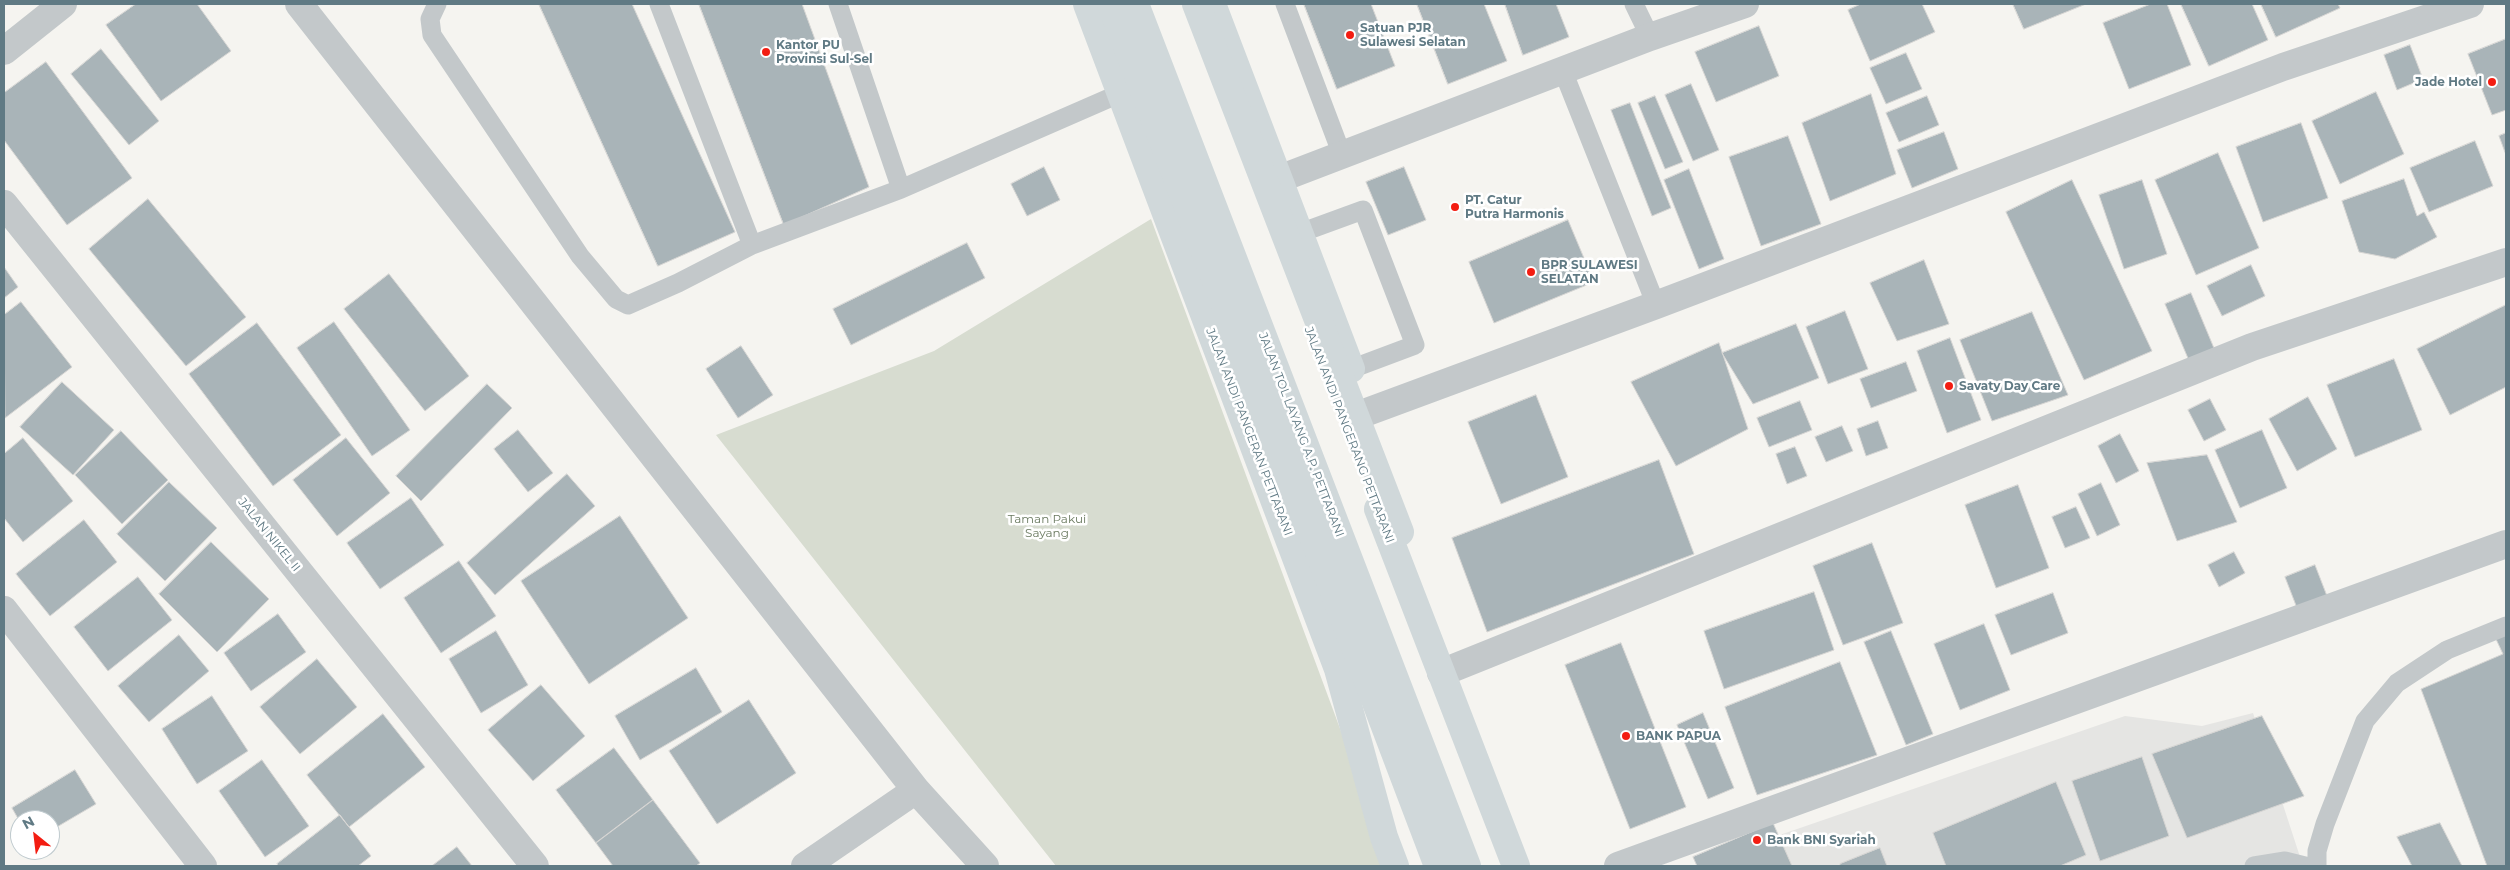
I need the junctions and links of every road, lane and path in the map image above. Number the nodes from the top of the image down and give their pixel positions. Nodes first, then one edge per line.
1 (63, 4) edge
2 (299, 4) edge
3 (437, 4) edge
4 (659, 4) edge
5 (838, 4) edge
6 (1087, 4) edge
7 (1111, 4) edge
8 (1135, 4) edge
9 (1184, 4) edge
10 (1196, 4) edge
11 (1212, 4) edge
12 (1285, 4) edge
13 (1634, 4) edge
14 (1745, 4) edge
15 (2470, 4) edge
16 (1650, 38) junction
17 (4, 51) edge
18 (1563, 71) junction
19 (1121, 93) junction
20 (1342, 155) junction
21 (1279, 179) junction
22 (901, 188) junction
23 (4, 204) edge
24 (1300, 233) junction
25 (752, 245) junction
26 (2506, 262) edge
27 (1656, 305) junction
28 (1351, 369) junction
29 (1367, 412) junction
30 (1400, 532) junction
31 (2506, 544) edge
32 (1406, 578) junction
33 (4, 610) edge
34 (2506, 626) edge
35 (1441, 673) junction
36 (916, 790) junction
37 (203, 866) edge
38 (535, 866) edge
39 (805, 866) edge
40 (985, 866) edge
41 (1395, 866) edge
42 (1438, 866) edge
43 (1467, 866) edge
44 (1516, 866) edge
45 (1618, 866) edge
46 (2254, 866) edge
47 (2305, 866) edge
48 (2317, 866) edge

1 - 17 street
2 - 36 street
3 - 25 lane
4 - 25 lane
5 - 22 lane
6 - 19 main road, JALAN ANDI PANGERAN PETTARANI
7 - 42 main road, JALAN TOL LAYANG A.P. PETTARANI
8 - 43 main road, JALAN TOL LAYANG A.P. PETTARANI
9 - 32 main road, JALAN ANDI PANGERANG PETTARANI
10 - 30 main road
11 - 21 main road
12 - 20 lane
13 - 16 lane
14 - 16 street
15 - 27 street
16 - 18 street
18 - 20 street
18 - 27 lane
19 - 22 lane
19 - 41 main road, JALAN ANDI PANGERAN PETTARANI
20 - 21 street
21 - 24 main road
22 - 25 lane
23 - 38 street, JALAN NIKEL II
24 - 28 main road
24 - 28 lane
26 - 35 street
27 - 29 street
28 - 29 main road
29 - 30 main road
30 - 32 main road
31 - 45 street
32 - 35 main road, JALAN ANDI PANGERANG PETTARANI
33 - 37 street
34 - 48 lane
35 - 44 main road, JALAN ANDI PANGERANG PETTARANI
36 - 39 street
36 - 40 street
46 - 47 lane

